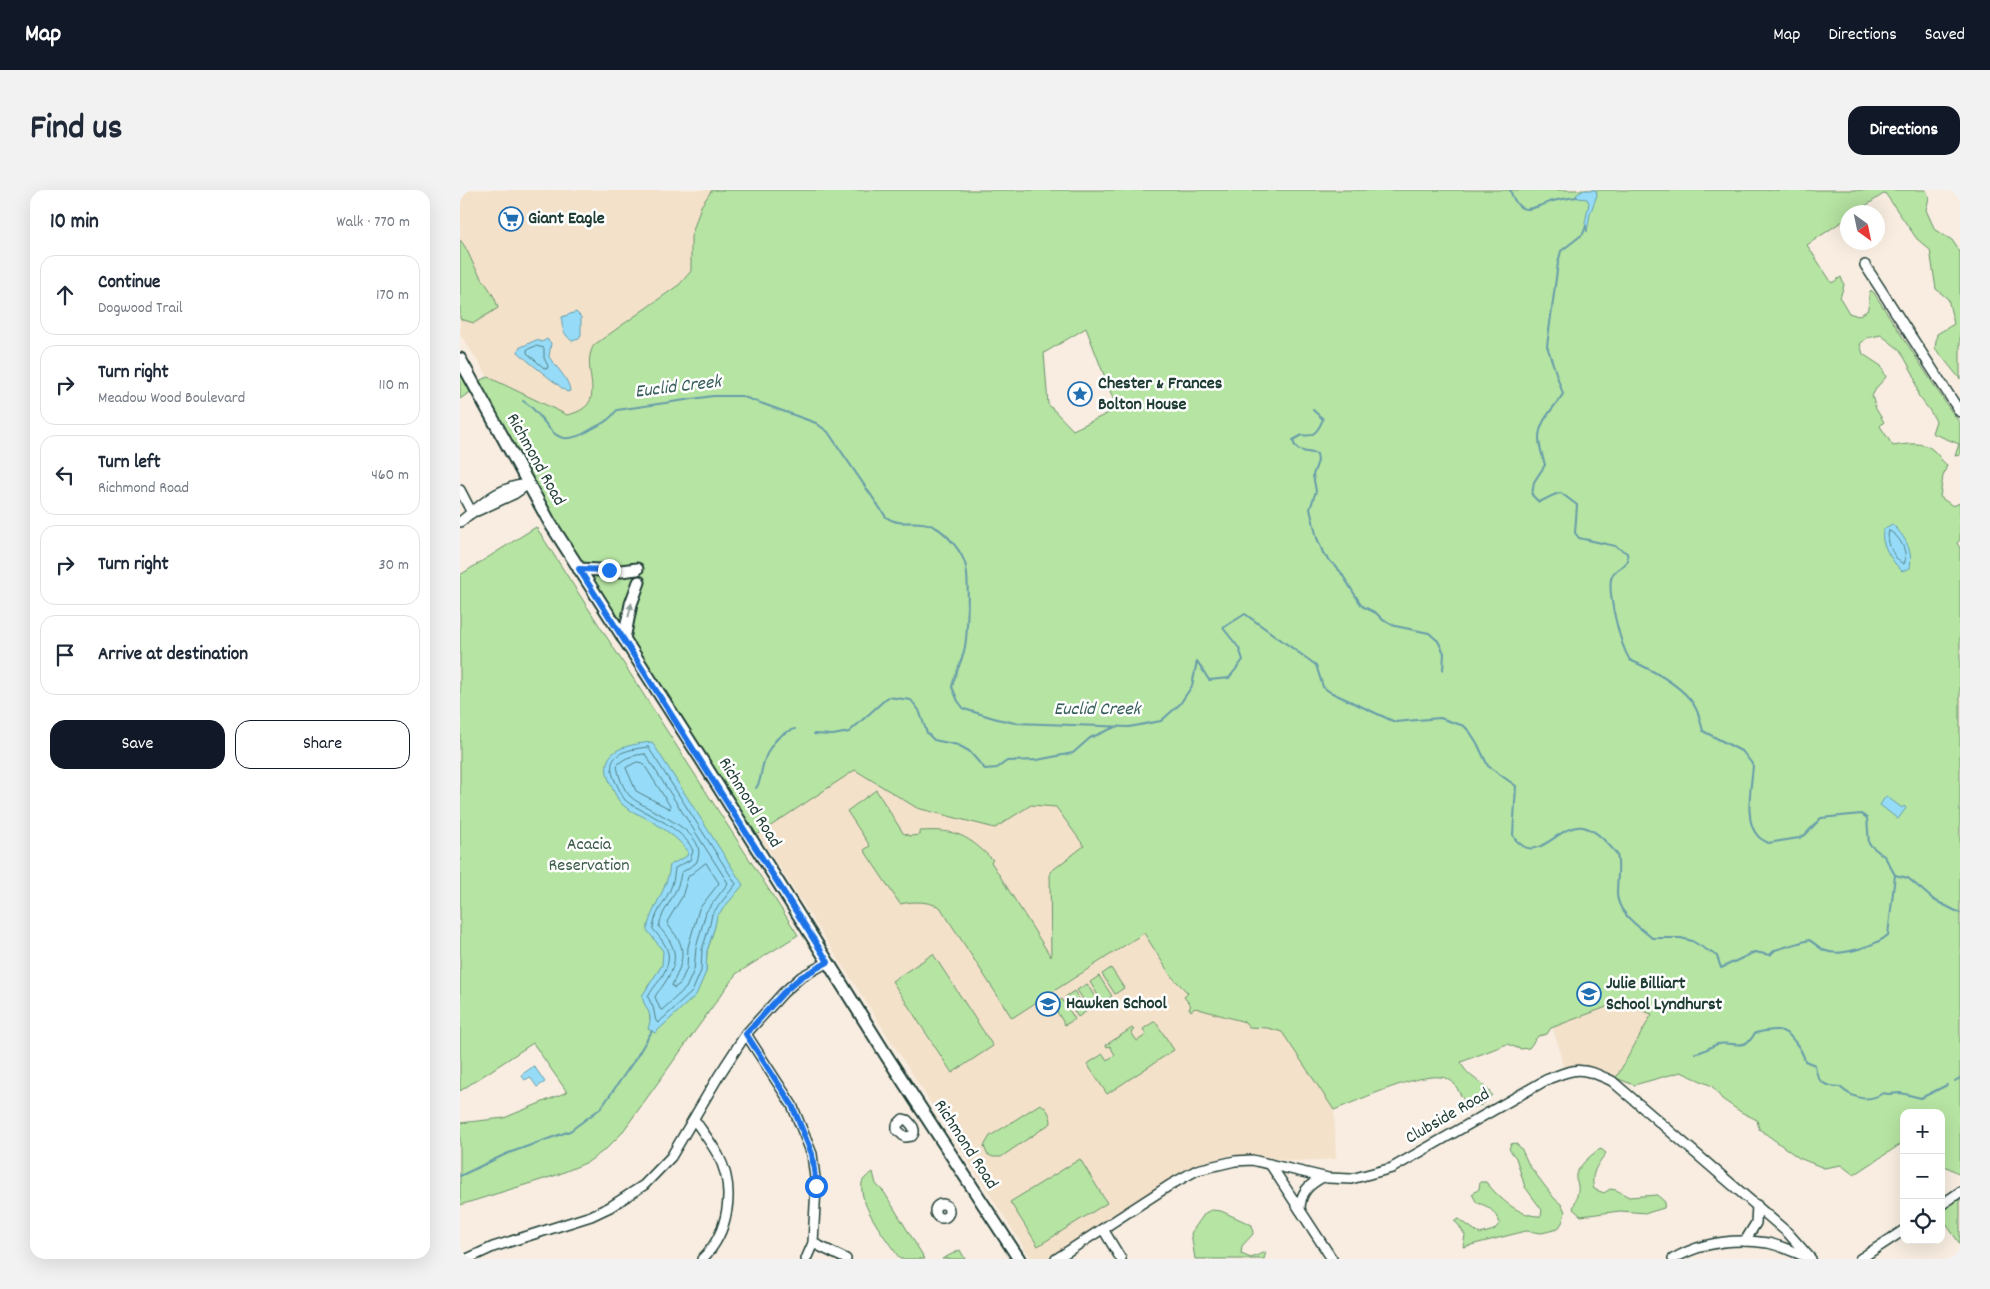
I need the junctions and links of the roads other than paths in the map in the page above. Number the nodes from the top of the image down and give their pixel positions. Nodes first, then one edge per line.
1 (1865, 264) dead end
2 (460, 359) edge
3 (1960, 412) edge
4 (528, 484) junction
5 (460, 490) edge
6 (472, 513) junction
7 (460, 522) edge
8 (637, 568) dead end
9 (579, 569) junction
10 (639, 582) dead end
11 (624, 639) junction
12 (828, 962) junction
13 (746, 1034) junction
14 (925, 1115) junction
15 (694, 1119) junction
16 (911, 1124) dead end
17 (1270, 1164) junction
18 (1323, 1177) junction
19 (1960, 1192) edge
20 (1945, 1202) edge
21 (1757, 1205) junction
22 (1300, 1210) junction
23 (1103, 1229) junction
24 (1900, 1233) edge
25 (1745, 1241) junction
26 (813, 1243) junction
27 (467, 1259) edge
28 (702, 1259) edge
29 (806, 1259) edge
30 (846, 1259) edge
31 (1019, 1259) edge
32 (1056, 1259) edge
33 (1122, 1259) edge
34 (1332, 1259) edge
35 (1673, 1259) edge
36 (1811, 1259) edge
37 (1860, 1259) edge

1 - 3 street
2 - 4 main road, Richmond Road
4 - 6 street
4 - 9 main road, Richmond Road
5 - 6 street
6 - 7 street
8 - 9 main road
9 - 11 main road, Richmond Road
11 -> 10 main road
11 - 12 main road, Richmond Road
12 - 13 street
12 - 14 main road, Richmond Road
13 - 15 street
13 - 26 street
14 - 16 street
14 - 31 main road, Richmond Road
15 - 27 street
15 - 28 street
17 - 18 street, Clubside Road
17 - 22 street
17 - 23 street, Clubside Road
18 - 21 street, Clubside Road
18 - 22 street
19 - 20 street
21 - 25 street
21 - 36 street, Clubside Road
22 - 34 street
23 - 32 street, Clubside Road
23 - 33 street
24 - 37 street
25 - 35 street
25 - 36 street
26 - 29 street
26 - 30 street

